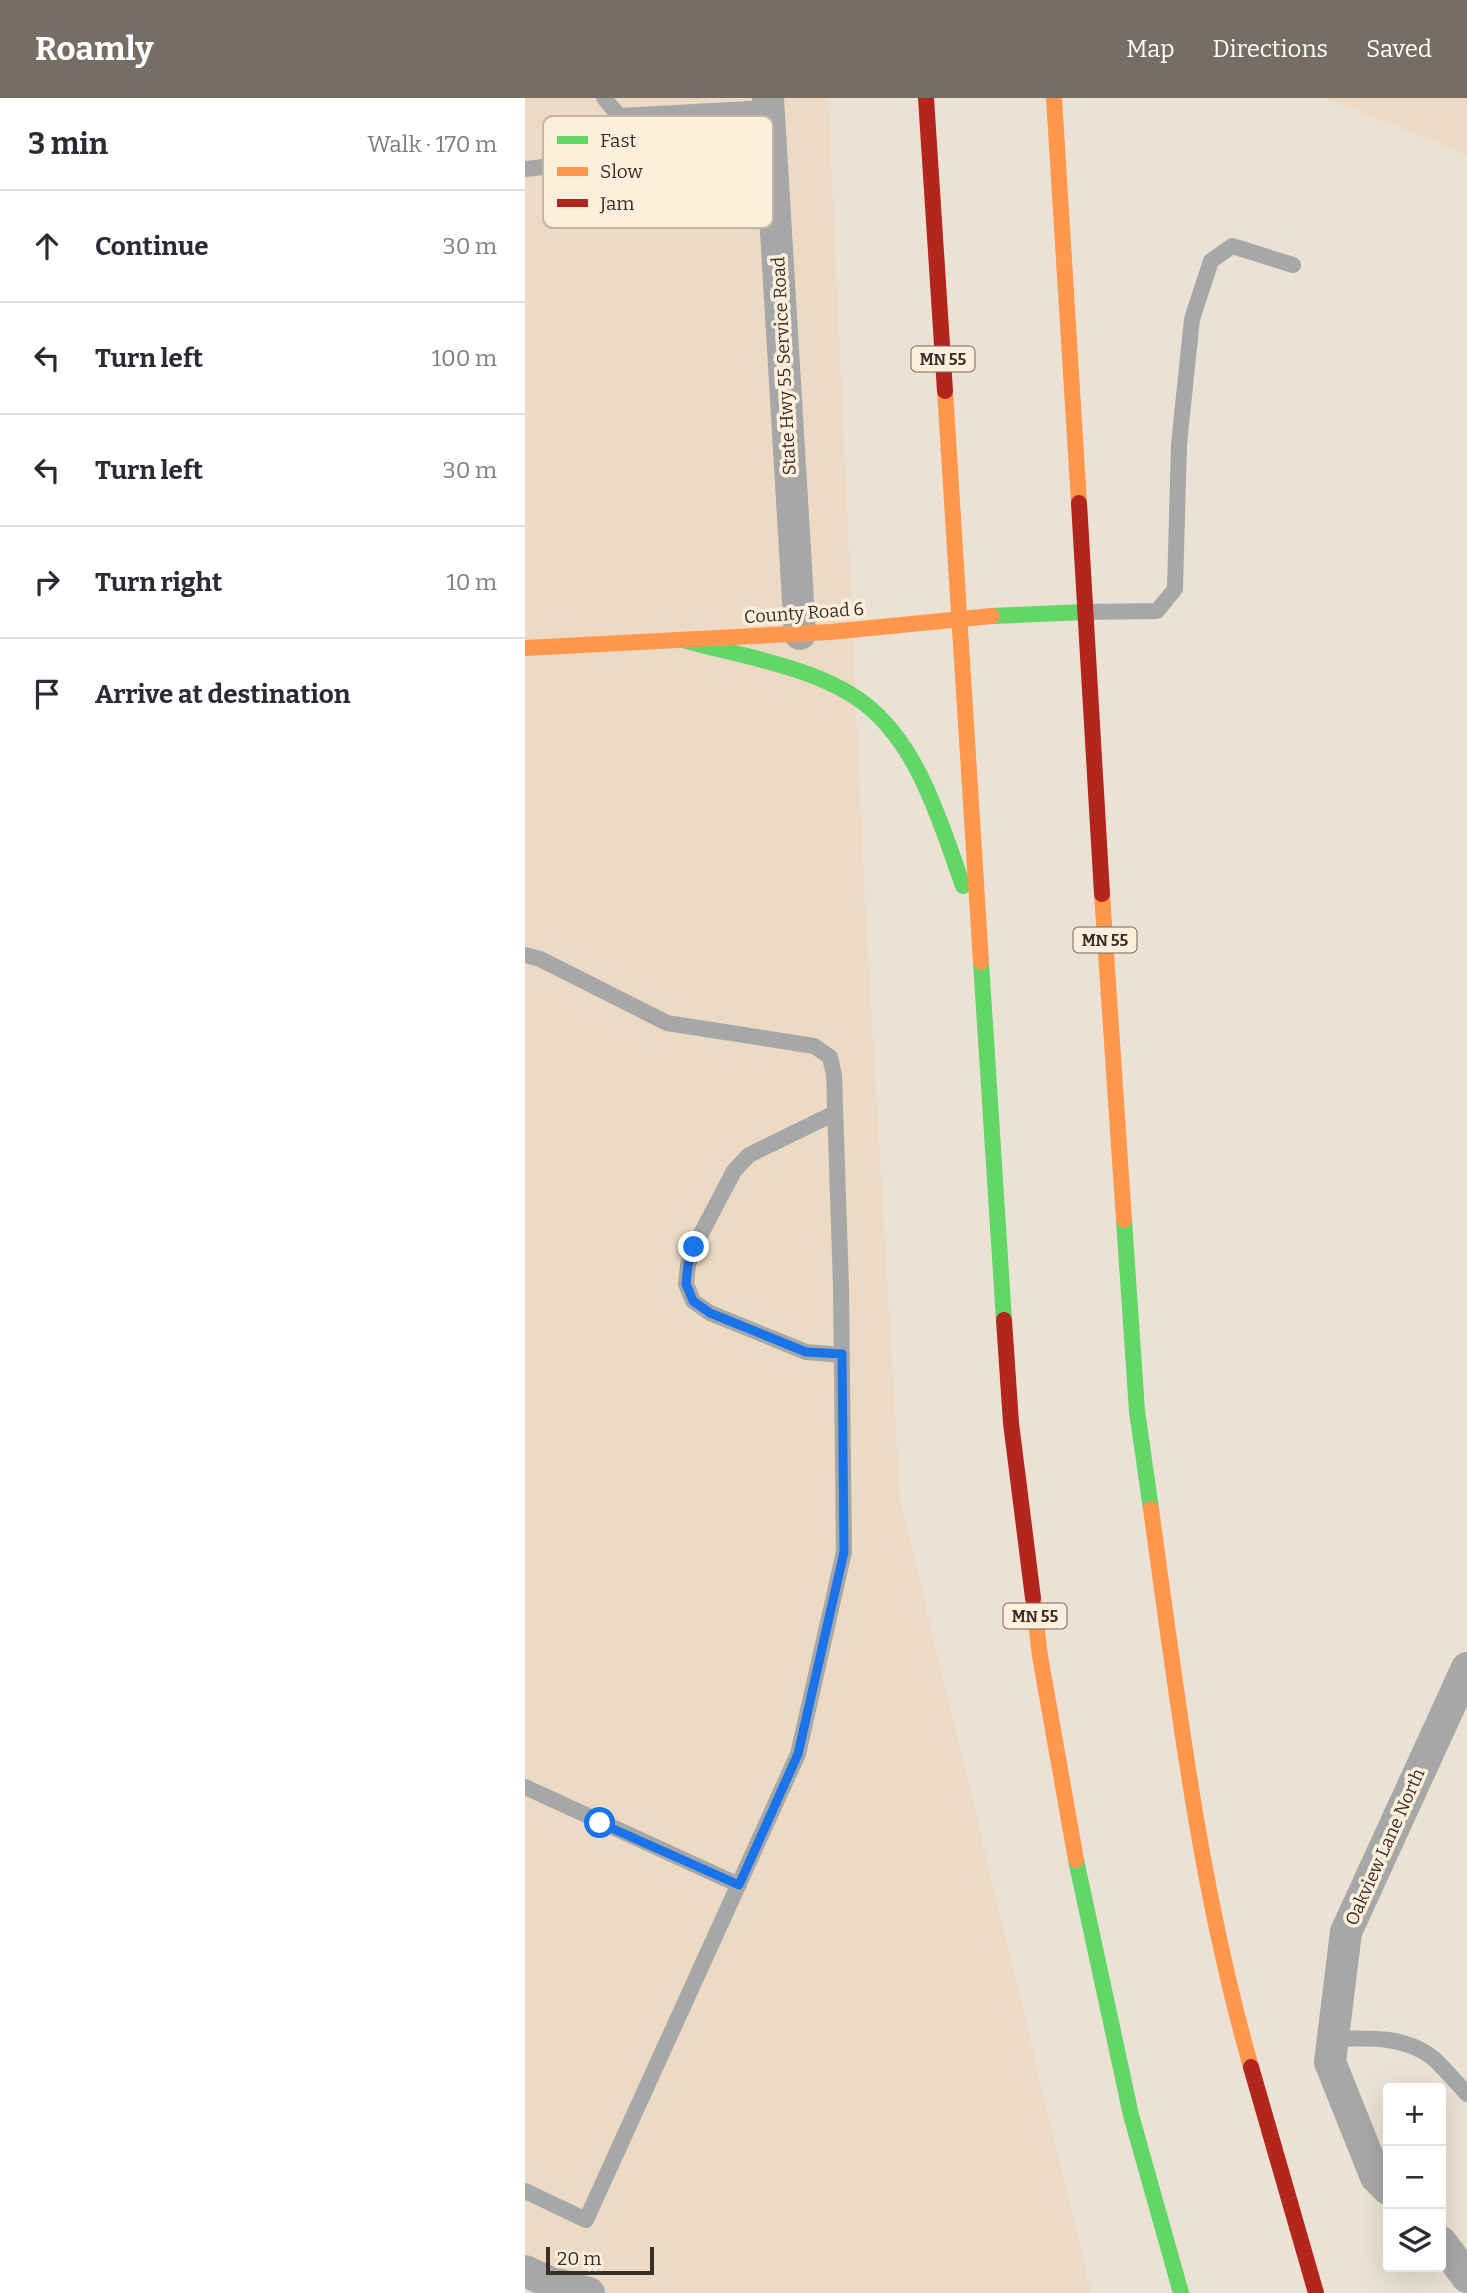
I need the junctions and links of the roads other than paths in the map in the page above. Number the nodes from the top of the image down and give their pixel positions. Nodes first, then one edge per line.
1 (604, 98) edge
2 (926, 98) edge
3 (1053, 98) edge
4 (768, 103) edge
5 (619, 116) joint
6 (543, 167) edge
7 (525, 169) edge
8 (773, 186) edge
9 (1293, 265) dead end
10 (1085, 612) junction
11 (959, 618) junction
12 (800, 634) junction
13 (683, 640) junction
14 (525, 648) edge
15 (978, 925) junction
16 (525, 956) edge
17 (835, 1113) junction
18 (842, 1354) junction
19 (1467, 1668) edge
20 (525, 1787) edge
21 (739, 1885) junction
22 (1333, 2039) junction
23 (1467, 2094) edge
24 (1383, 2184) edge
25 (525, 2192) edge
26 (1163, 2224) junction
27 (1446, 2249) edge
28 (525, 2271) edge
29 (1467, 2277) edge
30 (589, 2293) edge
31 (1181, 2293) edge
32 (1195, 2293) edge
33 (1316, 2293) edge

1 - 5 lane
2 - 11 main road, MN 55
3 - 10 main road, MN 55
4 - 5 lane
6 - 7 lane
8 - 12 street, State Hwy 55 Service Road
9 - 10 lane
10 - 11 main road, County Road 6
10 - 33 main road, MN 55
11 - 12 main road, County Road 6
11 - 15 main road, MN 55
12 - 13 main road, County Road 6
13 - 14 main road, County Road 6
13 - 15 main road
15 - 26 main road, MN 55
16 - 17 lane
17 - 18 lane
17 - 18 lane
18 - 21 lane
19 - 22 street, Oakview Lane North
20 - 21 lane
21 - 25 lane
22 - 23 lane
22 - 24 street, Oakview Lane North
26 - 31 main road, MN 55
26 - 32 main road
27 - 29 street
28 - 30 street

